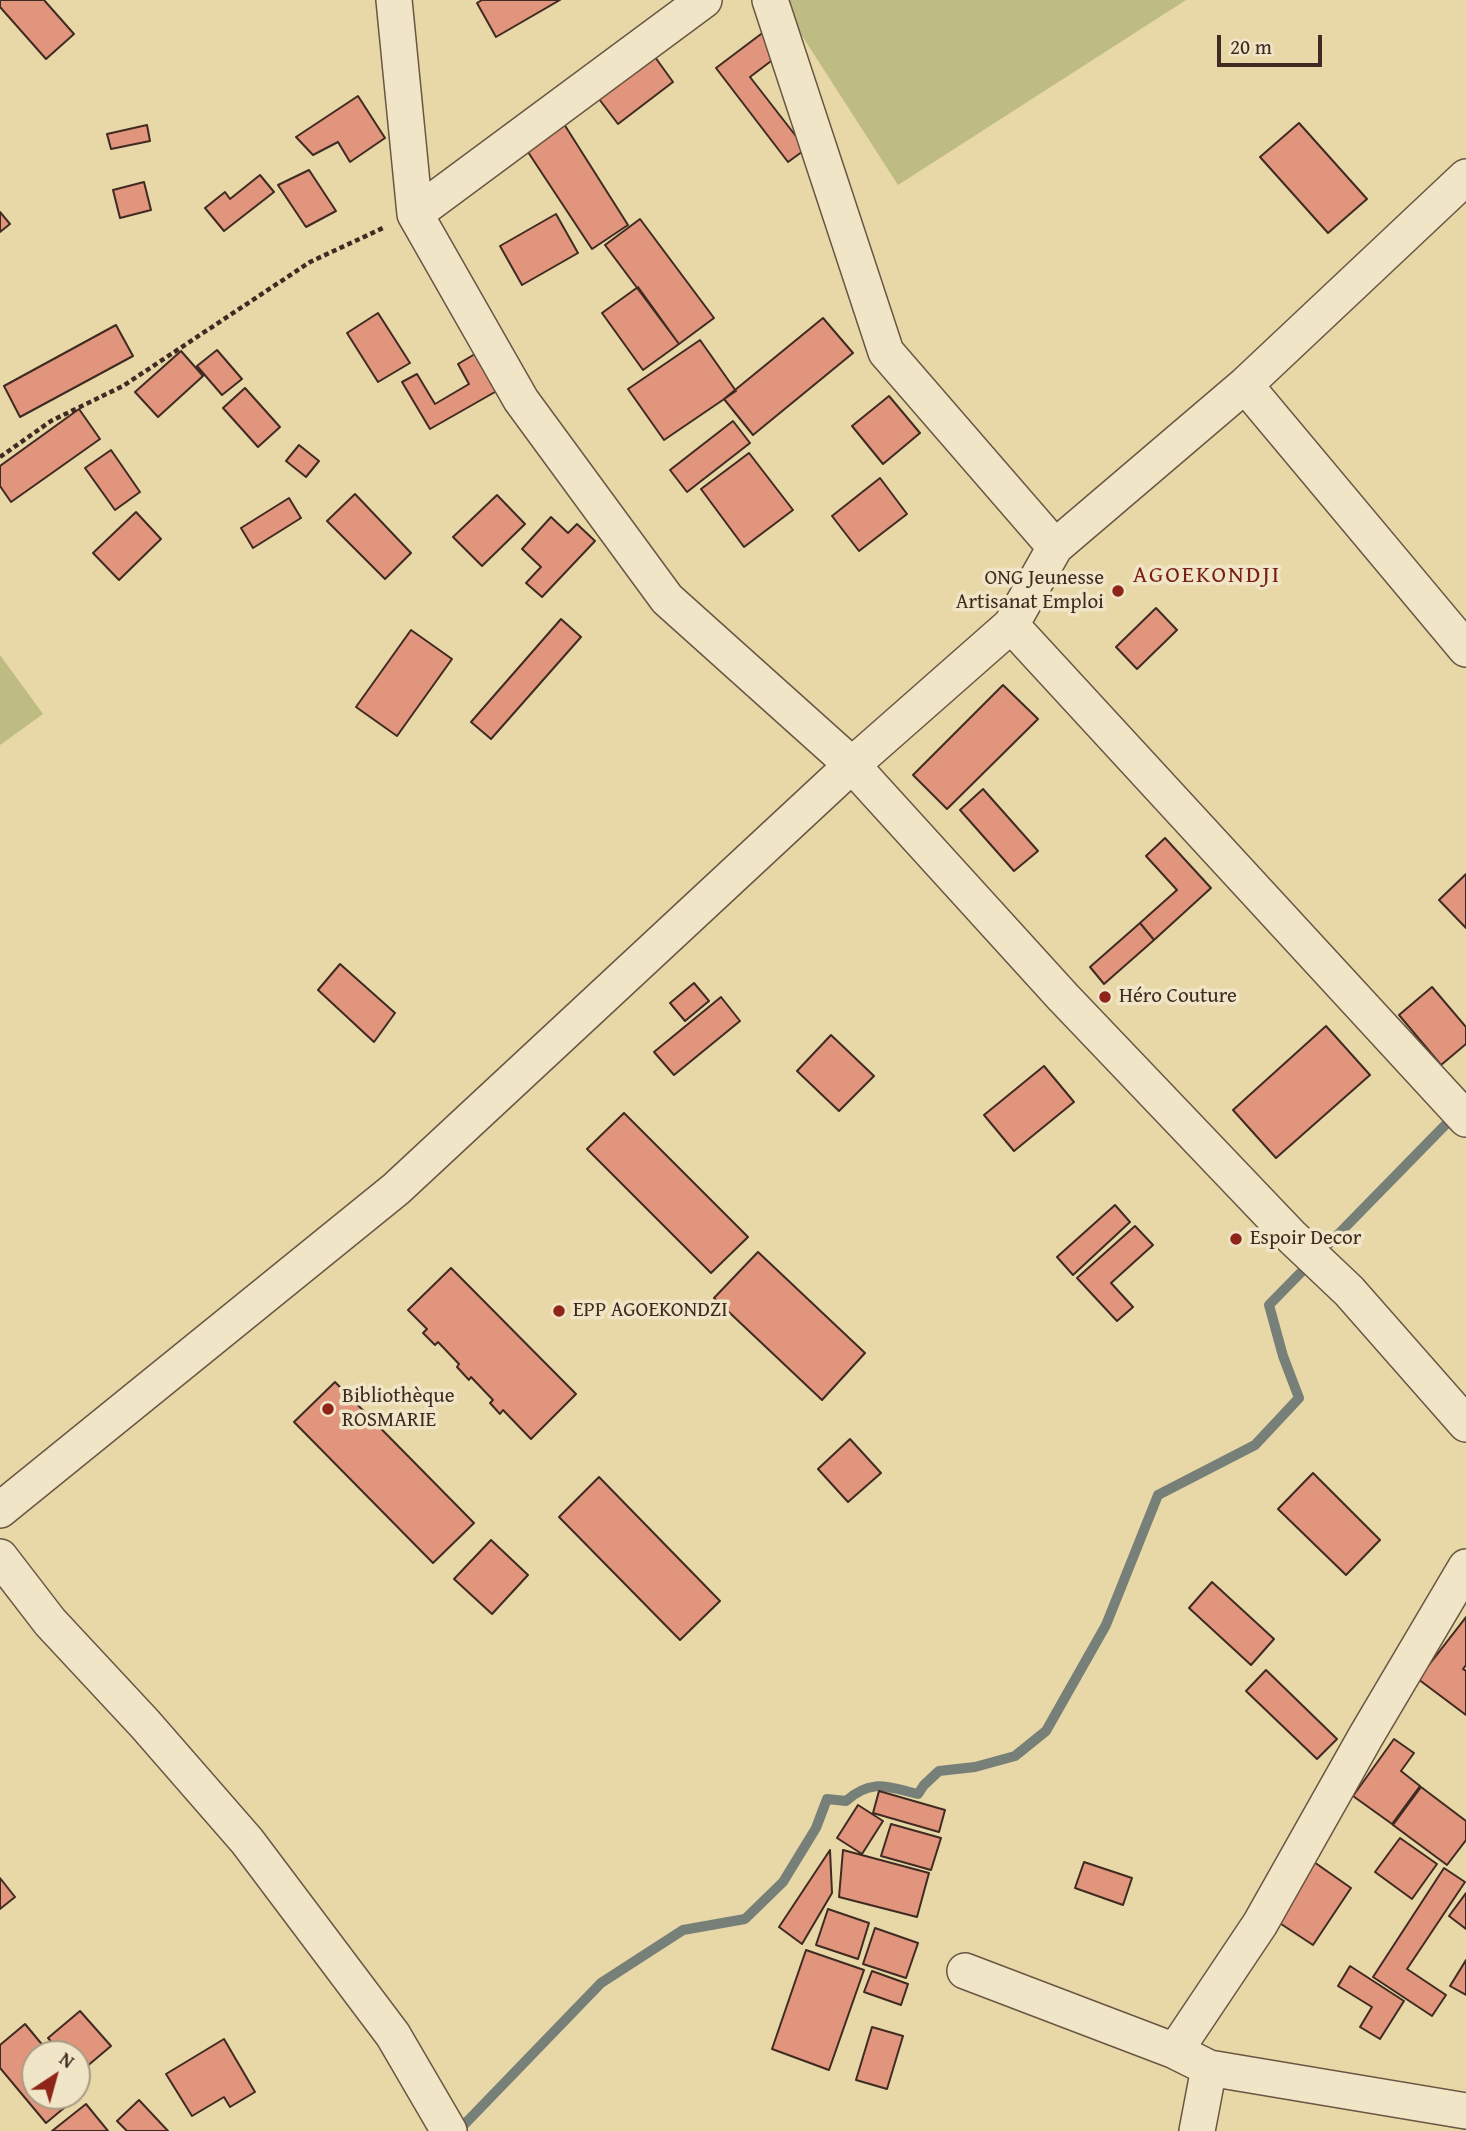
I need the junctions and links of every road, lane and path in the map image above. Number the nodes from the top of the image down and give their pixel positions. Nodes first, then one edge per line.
1 (394, 0) edge
2 (704, 0) edge
3 (770, 0) edge
4 (1465, 180) edge
5 (415, 214) junction
6 (1245, 385) junction
7 (0, 457) edge
8 (1055, 547) junction
9 (1011, 625) junction
10 (1466, 649) edge
11 (852, 765) junction
12 (1466, 1119) edge
13 (1466, 1424) edge
14 (0, 1510) edge
15 (0, 1557) edge
16 (1466, 1567) edge
17 (965, 1970) dead end
18 (1175, 2051) junction
19 (1209, 2068) junction
20 (1466, 2111) edge
21 (449, 2131) edge
22 (1197, 2131) edge

1 - 5 street
2 - 5 street
3 - 8 street
4 - 6 street
5 - 7 path
5 - 11 street
6 - 8 street
6 - 10 street
8 - 9 street
9 - 11 street
9 - 12 street
11 - 13 street
11 - 14 street
15 - 21 street
16 - 18 street
17 - 18 street
18 - 19 street
19 - 20 street
19 - 22 street

